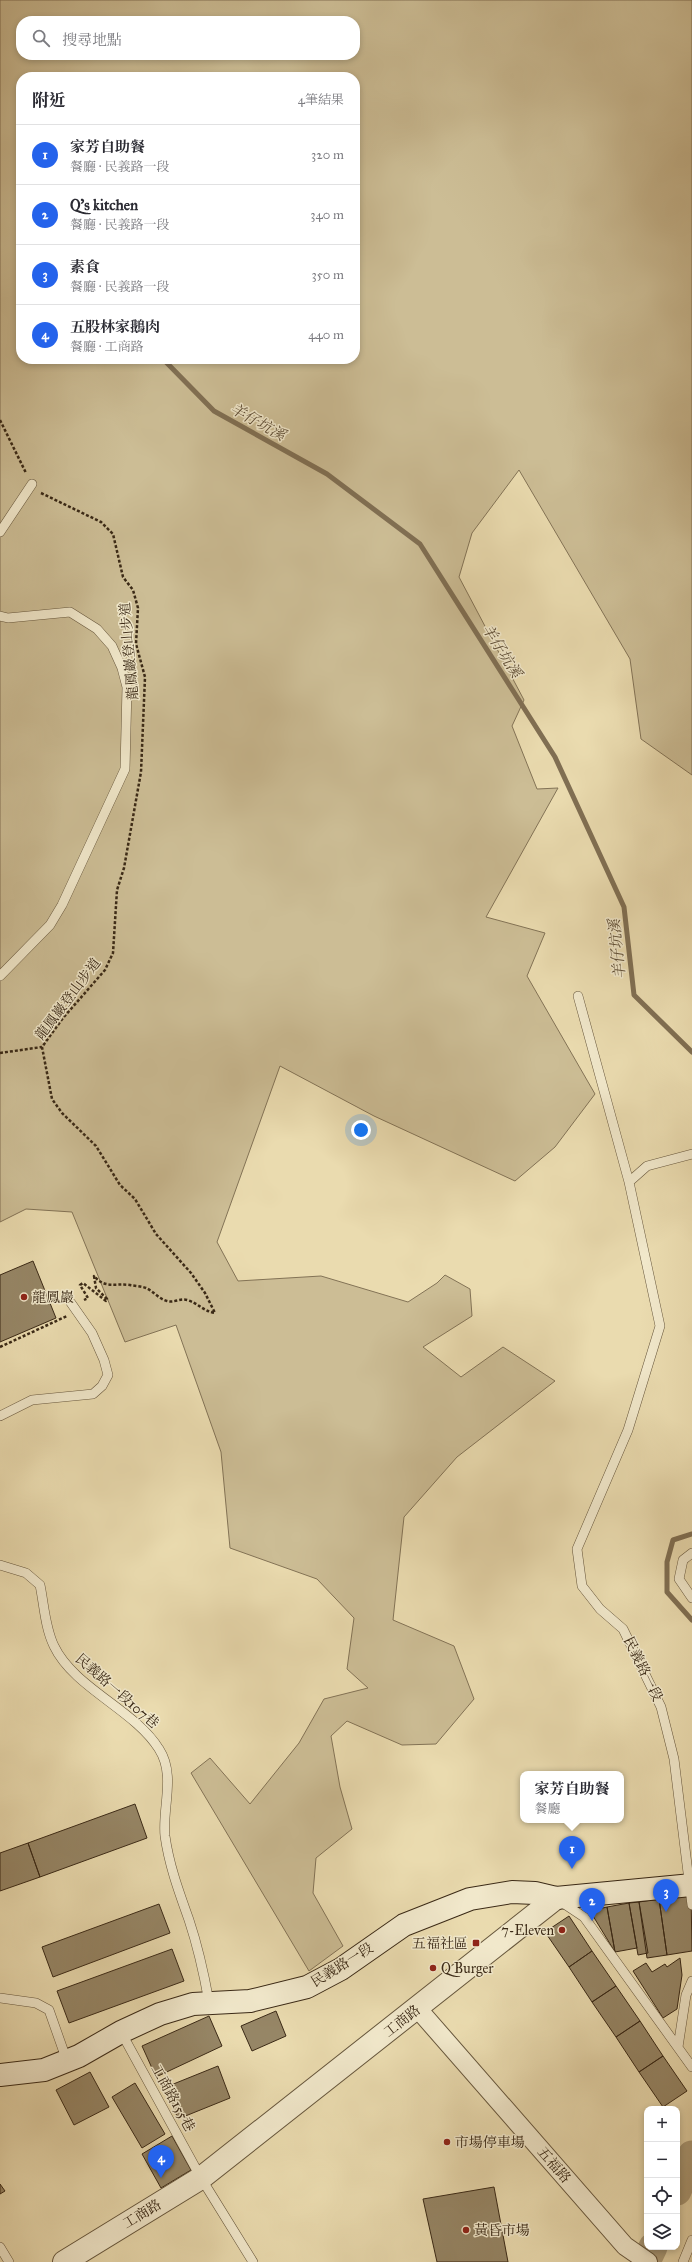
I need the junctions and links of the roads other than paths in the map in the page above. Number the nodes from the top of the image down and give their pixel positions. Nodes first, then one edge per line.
1 (32, 484) road end
2 (0, 532) edge
3 (0, 616) edge
4 (0, 976) edge
5 (578, 996) dead end
6 (692, 1154) edge
7 (630, 1182) junction
8 (74, 1306) road end
9 (0, 1416) edge
10 (692, 1553) edge
11 (0, 1565) edge
12 (692, 1598) edge
13 (691, 1891) edge
14 (556, 1898) junction
15 (692, 1981) edge
16 (0, 1998) edge
17 (209, 2002) junction
18 (418, 2009) junction
19 (120, 2032) junction
20 (678, 2048) junction
21 (67, 2061) junction
22 (692, 2067) edge
23 (0, 2075) edge
24 (201, 2178) junction
25 (692, 2240) edge
26 (0, 2247) edge
27 (9, 2262) edge
28 (64, 2262) edge
29 (253, 2262) edge
30 (648, 2262) edge
31 (683, 2262) edge

1 - 2 lane
3 - 4 lane
5 - 7 lane, 民義路一段
6 - 7 lane
7 - 13 lane, 民義路一段
8 - 9 lane
10 - 12 lane
11 - 17 lane, 民義路一段107巷
13 - 14 main road, 民義路一段
14 - 17 main road, 民義路一段
14 - 18 main road, 工商路
14 - 20 lane
15 - 20 lane
16 - 21 lane
17 - 19 main road, 民義路一段
18 - 24 main road, 工商路
18 - 30 street, 五福路
19 - 21 main road, 民義路一段
19 - 24 lane, 工商路155巷
20 - 22 lane
21 - 23 main road, 民義路一段
24 - 28 main road, 工商路
24 - 29 lane, 工商路155巷
25 - 31 lane
26 - 27 lane

